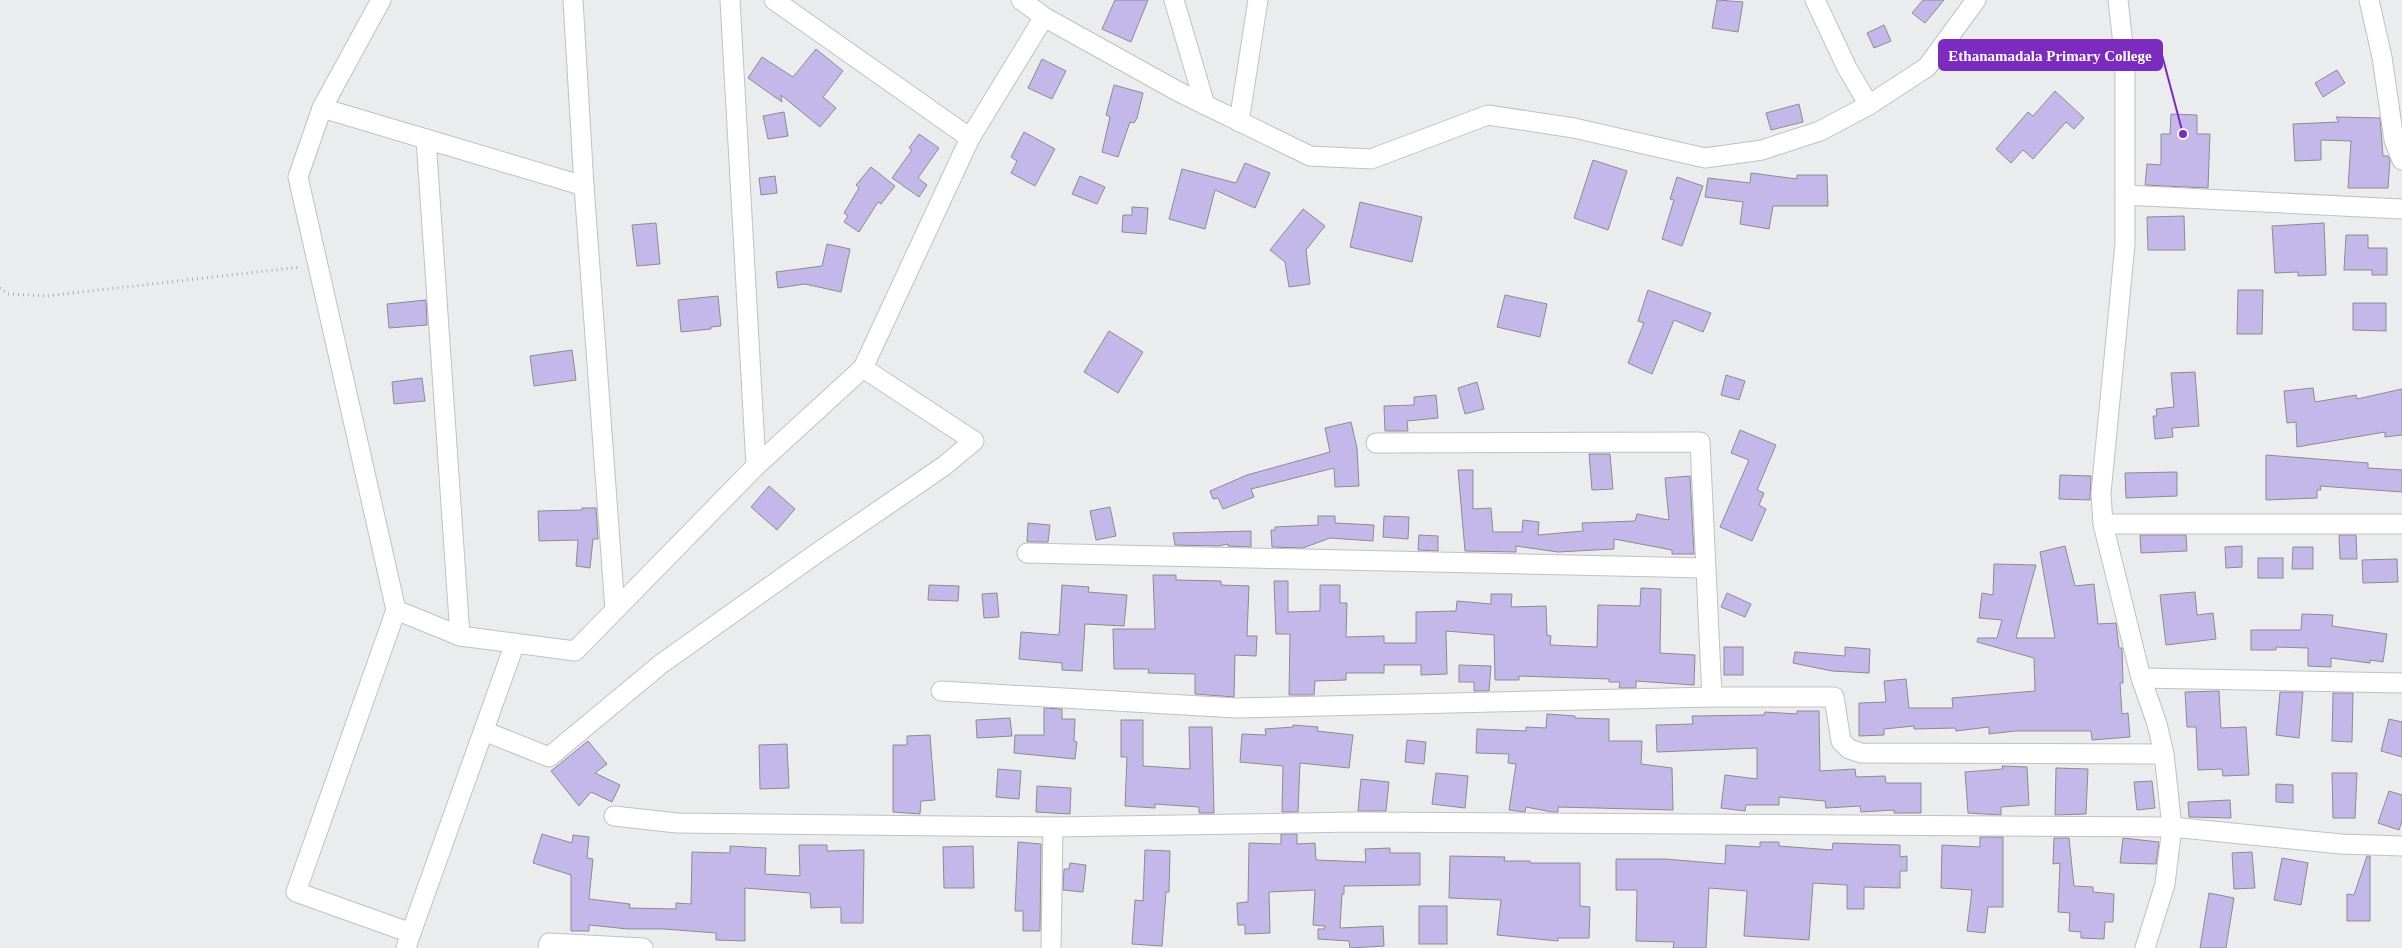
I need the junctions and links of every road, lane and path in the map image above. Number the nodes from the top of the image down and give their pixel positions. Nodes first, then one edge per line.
1 (381, 0) edge
2 (573, 0) edge
3 (730, 0) edge
4 (774, 0) edge
5 (1020, 0) edge
6 (1174, 0) edge
7 (1258, 0) edge
8 (1815, 0) edge
9 (1976, 0) edge
10 (2118, 0) edge
11 (2369, 0) edge
12 (1044, 17) junction
13 (1205, 105) junction
14 (1869, 105) junction
15 (322, 108) junction
16 (1239, 122) junction
17 (970, 138) junction
18 (426, 139) junction
19 (2402, 160) edge
20 (584, 186) junction
21 (2125, 195) junction
22 (2402, 209) edge
23 (318, 265) junction
24 (0, 288) edge
25 (863, 368) junction
26 (1376, 443) dead end
27 (756, 466) junction
28 (2103, 524) junction
29 (2402, 524) edge
30 (1028, 553) dead end
31 (1705, 568) junction
32 (396, 610) junction
33 (615, 610) junction
34 (460, 636) junction
35 (515, 643) junction
36 (2141, 678) junction
37 (2402, 684) edge
38 (941, 691) dead end
39 (1712, 697) junction
40 (484, 731) junction
41 (2164, 754) junction
42 (614, 816) dead end
43 (1053, 827) junction
44 (2172, 827) junction
45 (2402, 846) edge
46 (409, 940) edge
47 (548, 948) edge
48 (643, 948) edge
49 (1051, 948) edge
50 (2145, 948) edge

1 - 15 street
2 - 20 street
3 - 27 street
4 - 17 street
5 - 12 street
6 - 13 street
7 - 16 street
8 - 14 street
9 - 14 street
10 - 21 street
11 - 19 street
12 - 13 street
12 - 17 street
13 - 16 street
14 - 16 street
15 - 18 street
15 - 23 street
17 - 25 street
18 - 20 street
18 - 34 street
20 - 33 street
21 - 22 street
21 - 28 street
23 - 24 path
23 - 32 street
25 - 27 street
25 - 40 street
26 - 31 street
27 - 33 street
28 - 29 street
28 - 36 street
30 - 31 street
31 - 39 street
32 - 34 street
32 - 46 street
33 - 35 street
34 - 35 street
35 - 40 street
36 - 37 street
36 - 41 street
38 - 39 street
39 - 41 street
40 - 46 street
41 - 44 street
42 - 43 street
43 - 44 street
43 - 49 street
44 - 45 street
44 - 50 street
47 - 48 street

